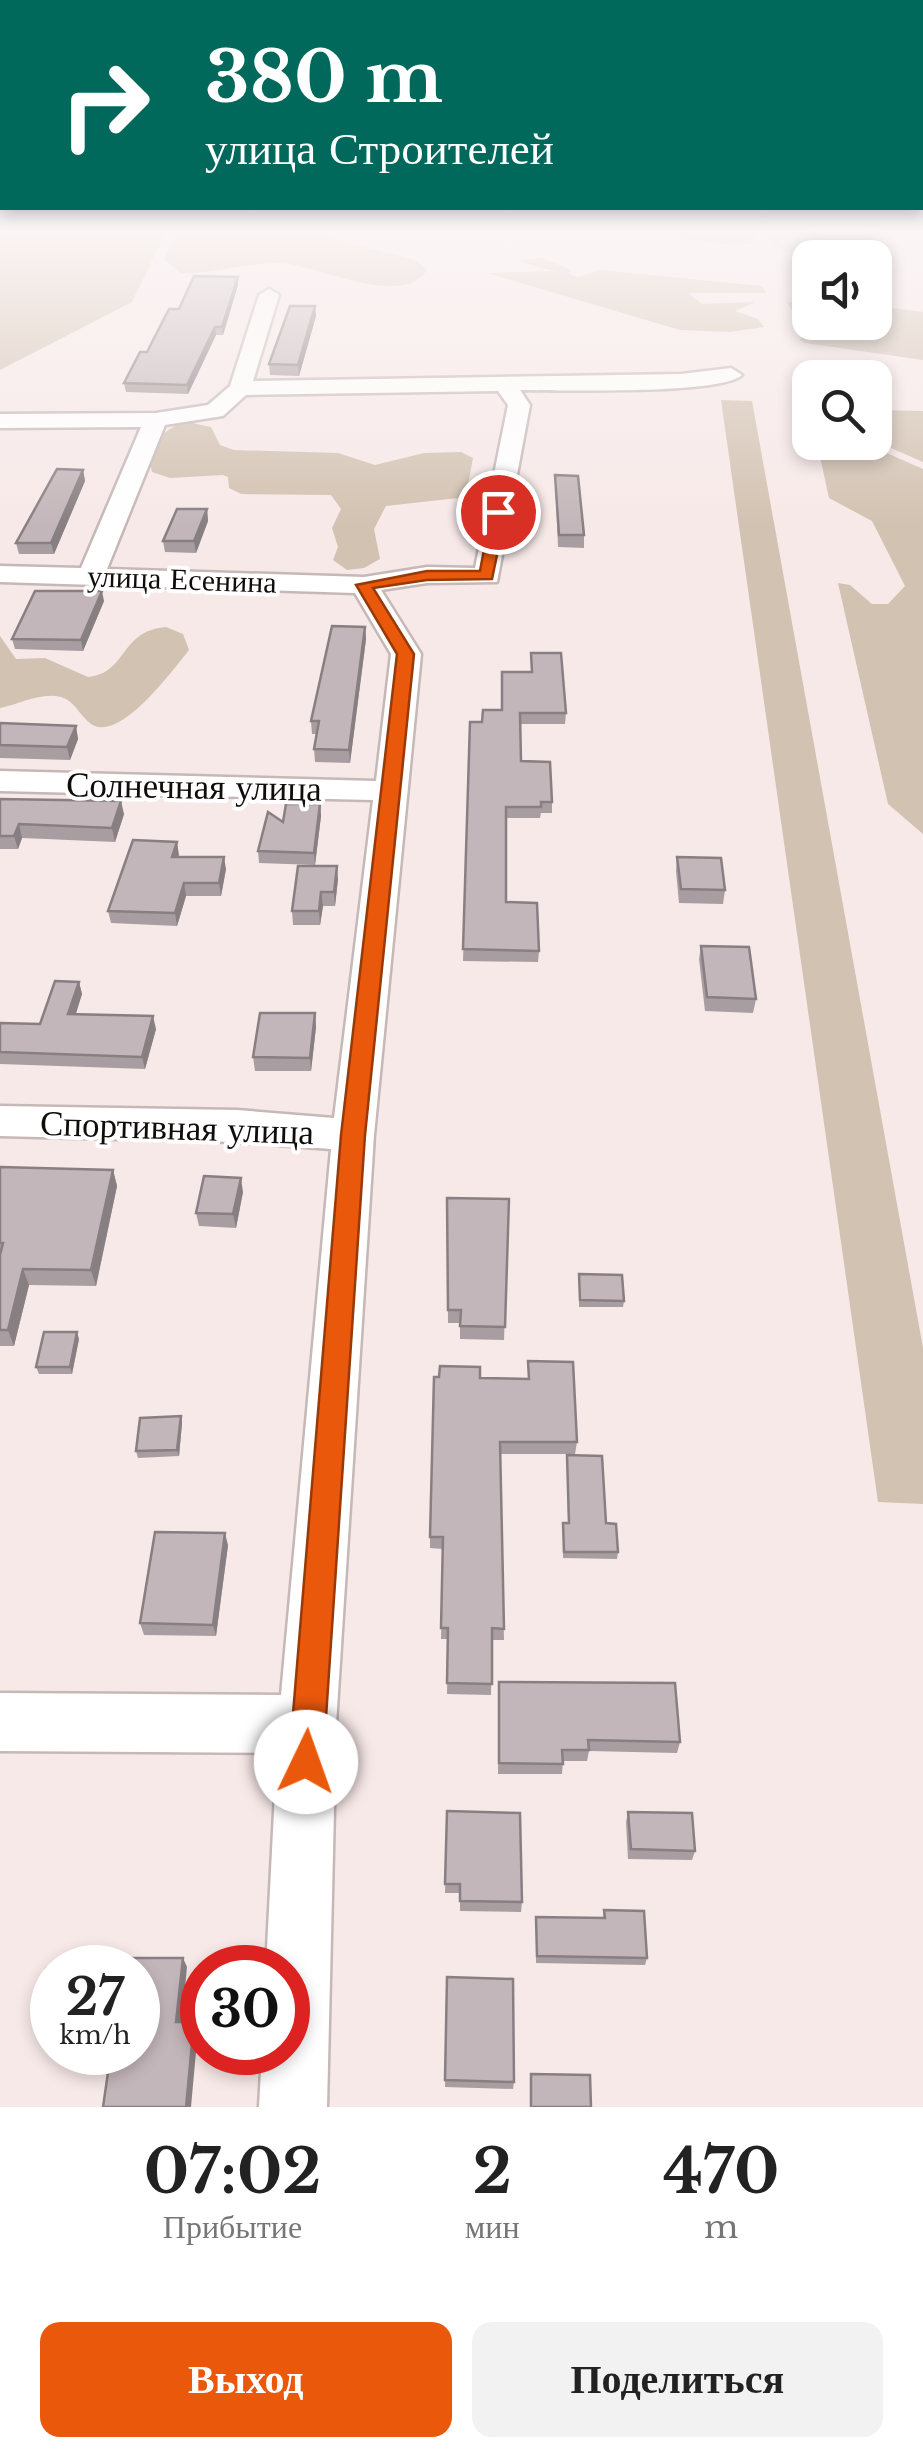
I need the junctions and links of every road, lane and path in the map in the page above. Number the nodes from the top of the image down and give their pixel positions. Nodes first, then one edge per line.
1 (258, 328) edge
2 (731, 375) dead end
3 (506, 385) junction
4 (240, 388) junction
5 (156, 420) junction
6 (0, 421) edge
7 (0, 574) edge
8 (91, 576) junction
9 (364, 585) junction
10 (0, 781) edge
11 (388, 791) junction
12 (0, 1121) edge
13 (353, 1135) junction
14 (0, 1722) edge
15 (307, 1724) junction
16 (293, 2107) edge

1 - 4 street
2 - 3 street
3 - 4 street
3 - 9 street, улица Есенина
4 - 5 street
5 - 6 street
5 - 8 street
7 - 8 street, улица Есенина
8 - 9 street, улица Есенина
9 - 11 street
10 - 11 street, Солнечная улица
11 - 13 street
12 - 13 street, Спортивная улица
13 - 15 street
14 - 15 street
15 - 16 street

